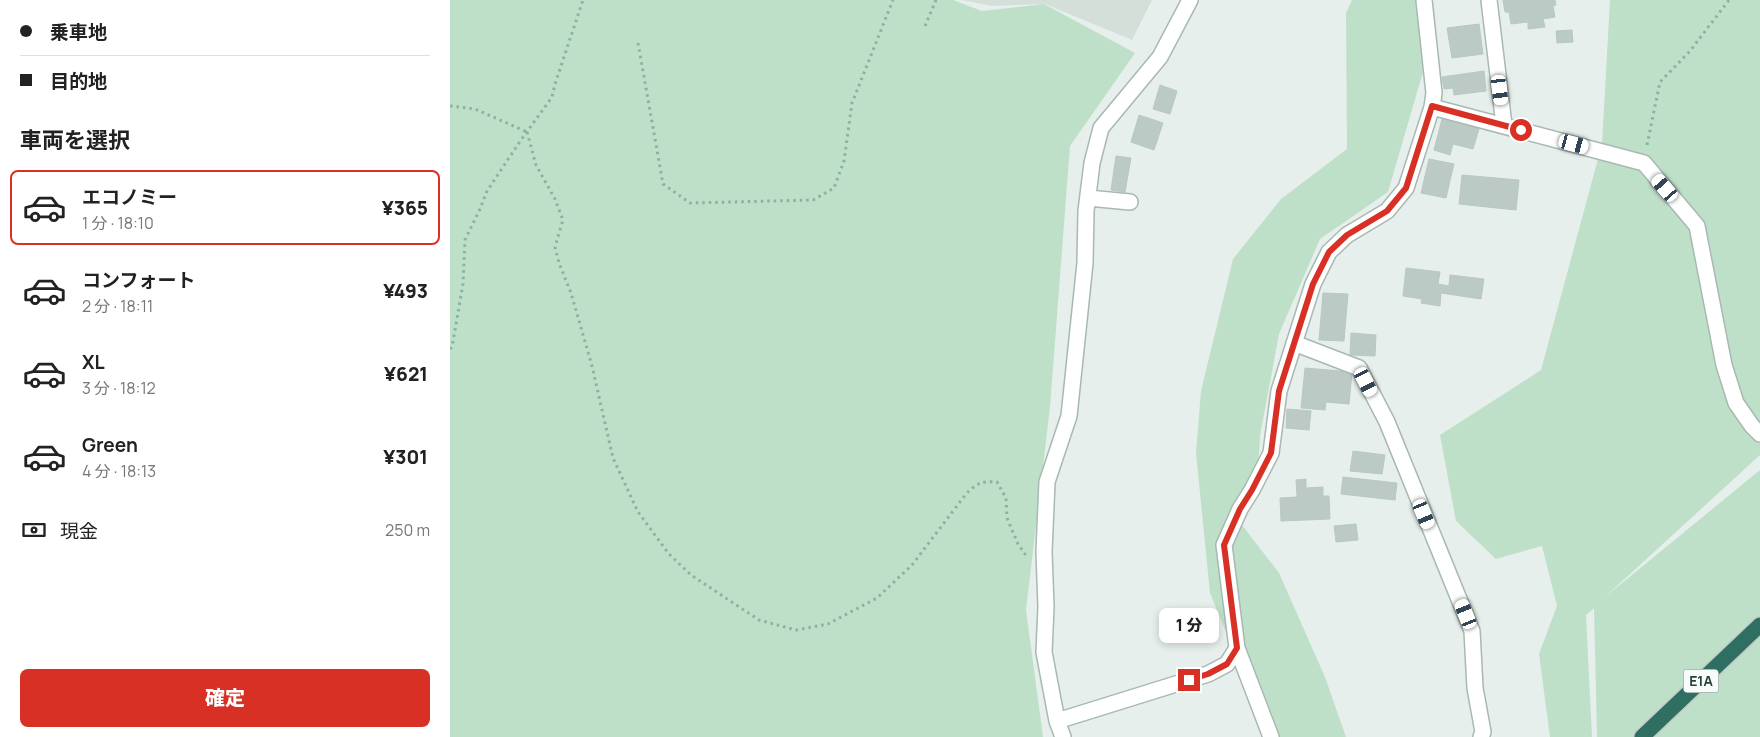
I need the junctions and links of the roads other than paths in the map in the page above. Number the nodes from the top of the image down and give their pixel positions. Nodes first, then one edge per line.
1 (1190, 0) edge
2 (1424, 0) edge
3 (1489, 0) edge
4 (1432, 106) junction
5 (1504, 125) junction
6 (1088, 198) junction
7 (1130, 202) dead end
8 (1294, 343) junction
9 (1760, 434) edge
10 (1760, 625) edge
11 (1237, 648) junction
12 (1057, 721) junction
13 (1063, 737) edge
14 (1271, 737) edge
15 (1481, 737) edge
16 (1642, 737) edge

1 - 6 street
2 - 4 street
3 - 5 street
4 - 5 street
4 - 8 street
5 - 9 street
6 - 7 street
6 - 12 street
8 - 11 street
8 - 15 street
10 - 16 highway, E1A
11 - 12 street
11 - 14 street
12 - 13 street

